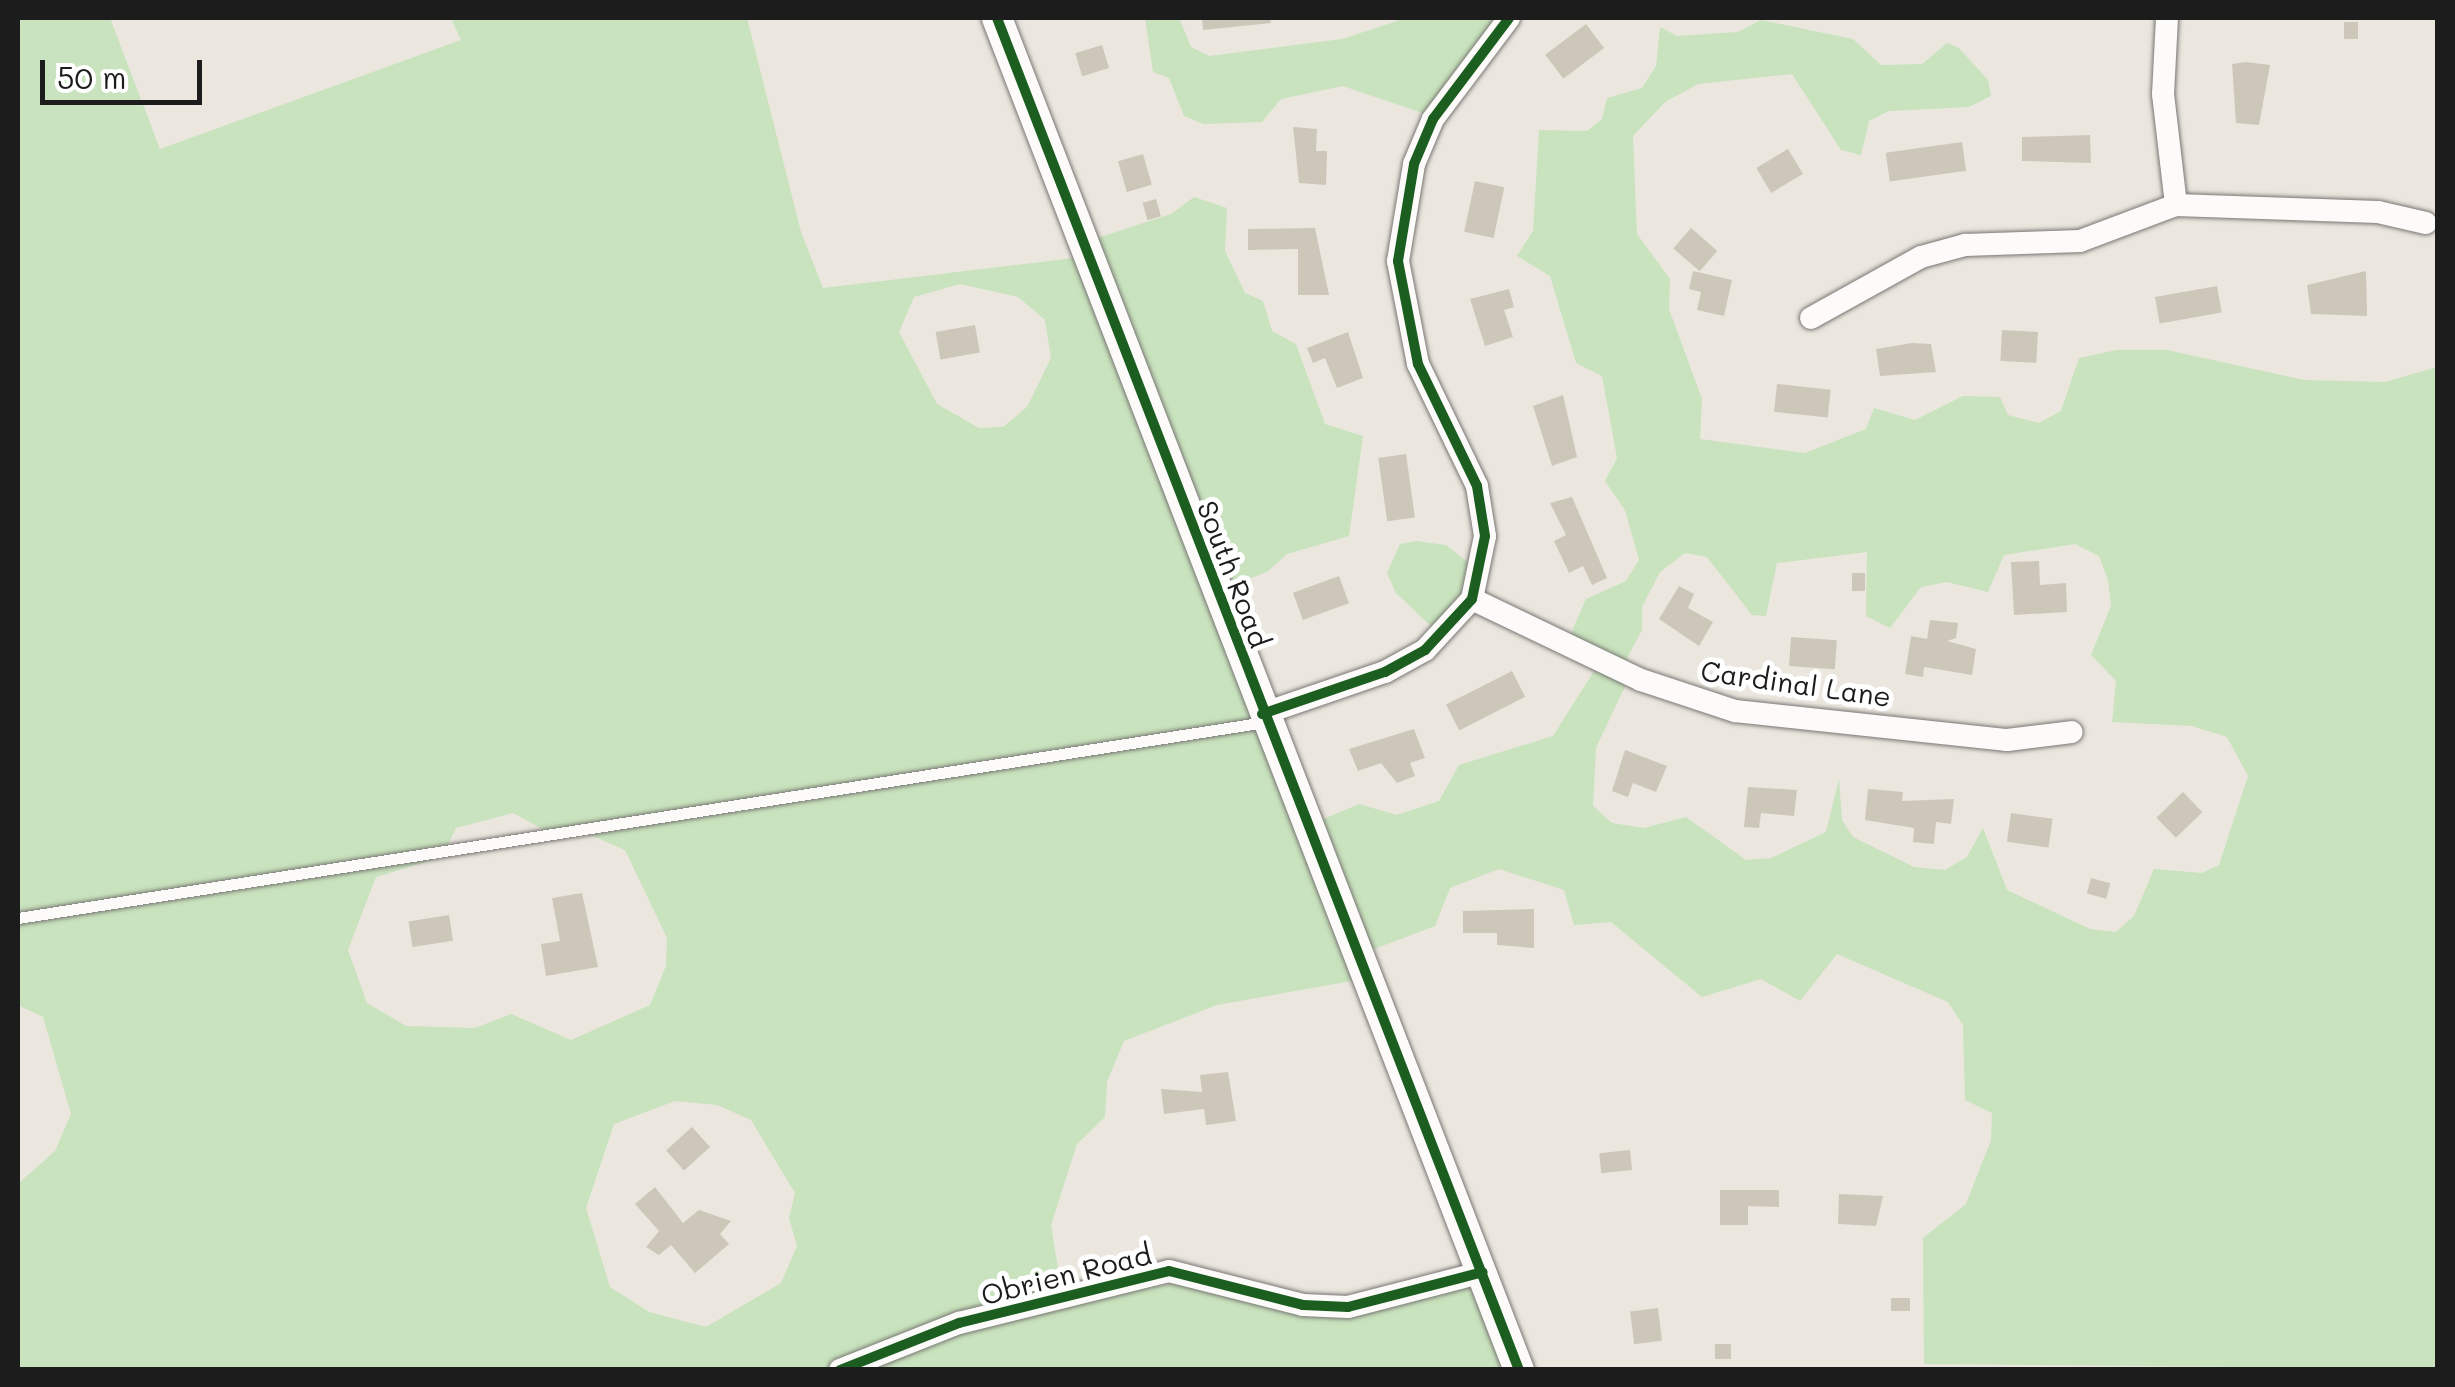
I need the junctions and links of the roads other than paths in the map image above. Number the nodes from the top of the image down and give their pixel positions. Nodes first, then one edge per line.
1 (998, 18) edge
2 (1509, 18) edge
3 (2167, 18) edge
4 (2176, 205) junction
5 (2426, 222) dead end
6 (1811, 318) dead end
7 (1472, 600) junction
8 (1264, 718) junction
9 (2072, 732) dead end
10 (18, 918) edge
11 (1483, 1272) junction
12 (840, 1370) edge
13 (1519, 1370) edge

1 - 8 street, South Road
2 - 7 street
3 - 4 street
4 - 5 street
4 - 6 street
7 - 8 street
7 - 9 street, Cardinal Lane
8 - 10 lane
8 - 11 street, South Road
11 - 12 street, Obrien Road
11 - 13 street, South Road

